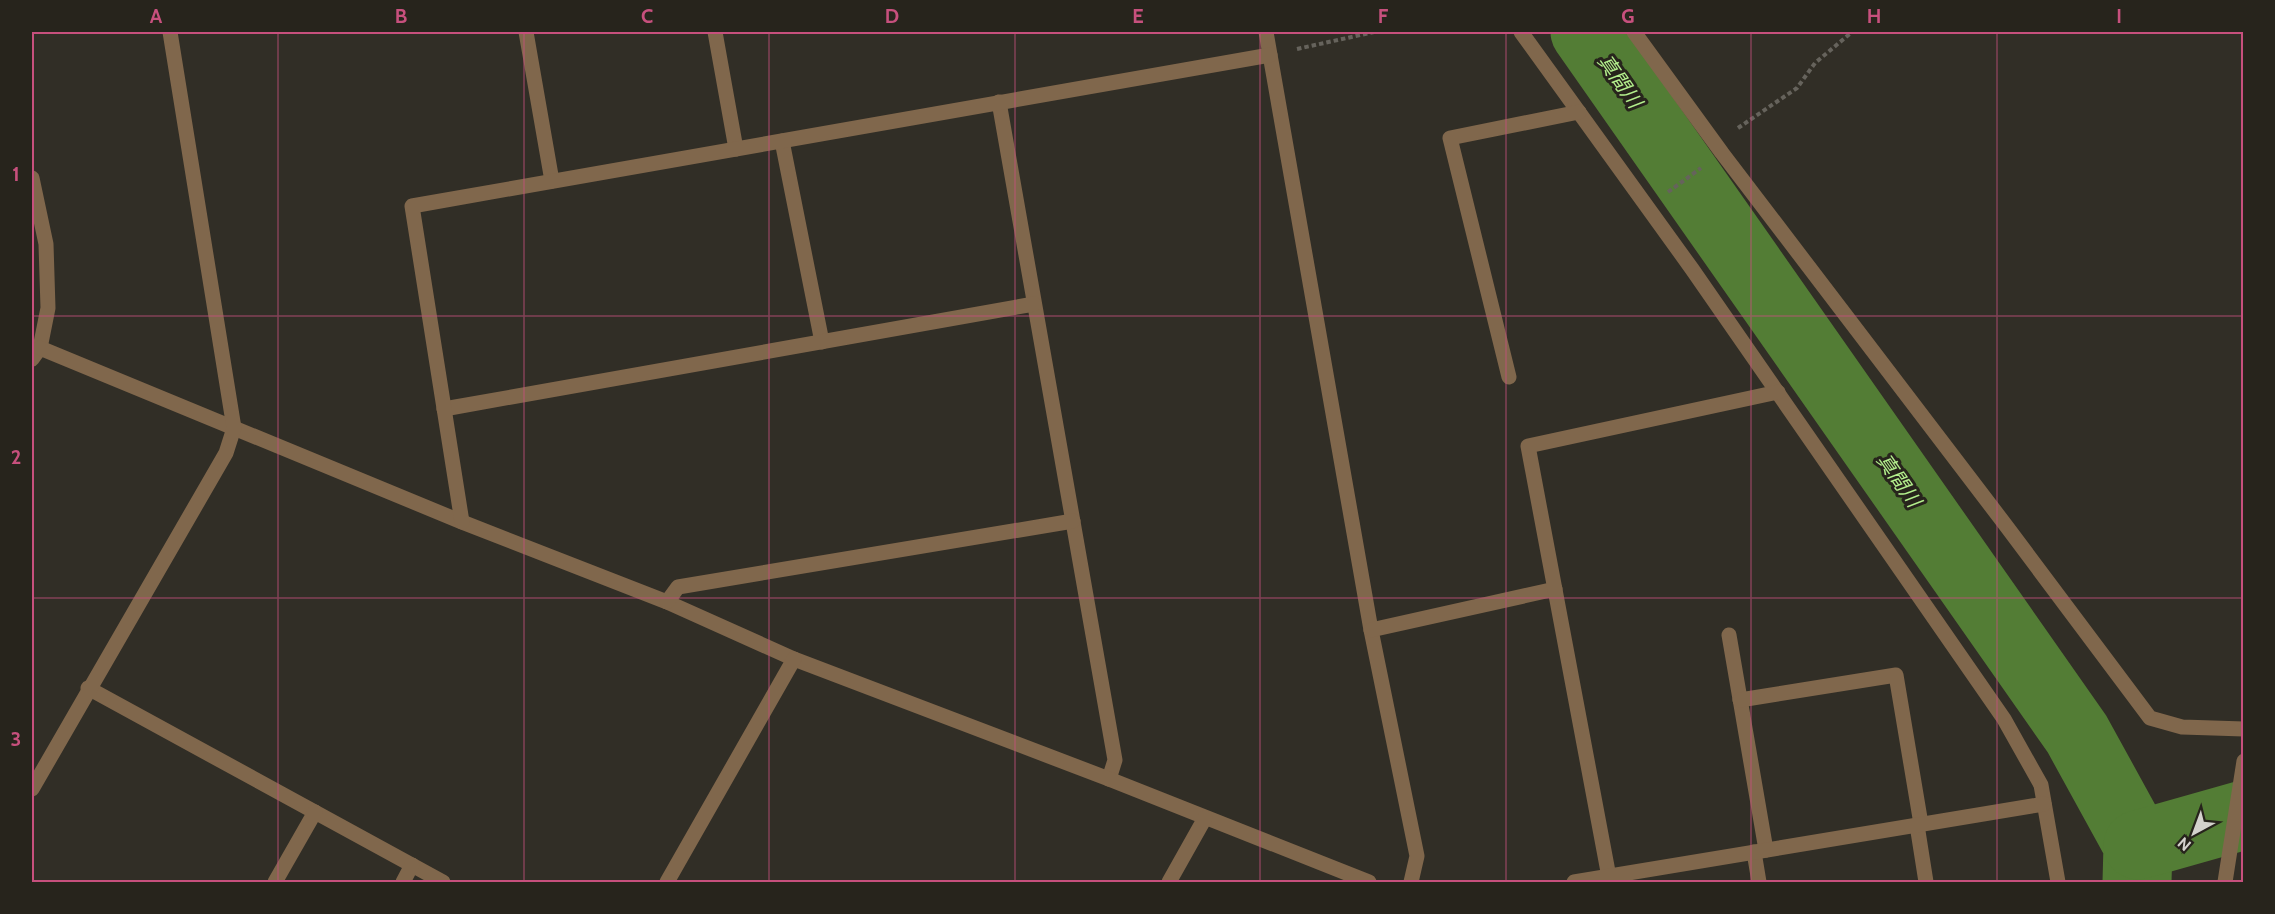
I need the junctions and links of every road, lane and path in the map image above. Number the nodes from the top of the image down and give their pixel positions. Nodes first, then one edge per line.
1 (170, 32) edge
2 (526, 32) edge
3 (715, 32) edge
4 (1266, 32) edge
5 (1374, 32) edge
6 (1521, 32) edge
7 (1634, 32) edge
8 (1852, 32) edge
9 (1270, 56) junction
10 (999, 102) junction
11 (1579, 112) junction
12 (782, 141) junction
13 (736, 149) junction
14 (1722, 153) junction
15 (32, 178) edge
16 (552, 181) junction
17 (1667, 192) dead end
18 (46, 265) junction
19 (32, 270) edge
20 (1034, 304) junction
21 (822, 342) junction
22 (36, 353) edge
23 (1509, 377) dead end
24 (1778, 392) junction
25 (444, 409) junction
26 (234, 428) junction
27 (1073, 521) junction
28 (462, 522) junction
29 (1555, 589) junction
30 (667, 602) junction
31 (1371, 630) junction
32 (1729, 635) dead end
33 (794, 659) junction
34 (88, 688) junction
35 (1740, 700) junction
36 (2244, 729) edge
37 (2244, 761) edge
38 (1109, 779) junction
39 (32, 789) edge
40 (2044, 804) junction
41 (315, 812) junction
42 (1205, 818) junction
43 (1919, 825) junction
44 (1760, 851) junction
45 (412, 866) junction
46 (1609, 876) junction
47 (274, 882) edge
48 (402, 882) edge
49 (443, 882) edge
50 (667, 882) edge
51 (1169, 882) edge
52 (1369, 882) edge
53 (1411, 882) edge
54 (1574, 882) edge
55 (1759, 882) edge
56 (1926, 882) edge
57 (2058, 882) edge
58 (2225, 882) edge

1 - 26 street
2 - 16 street
3 - 13 street
4 - 9 street
5 - 9 path
6 - 11 street
7 - 14 street
8 - 14 path
9 - 10 street
9 - 31 street
10 - 12 street
10 - 20 street
11 - 23 street
11 - 24 street
12 - 13 street
12 - 21 street
13 - 16 street
14 - 17 path
14 - 36 street
15 - 18 street
16 - 25 street
18 - 19 street
18 - 22 street
20 - 21 street
20 - 27 street
21 - 25 street
22 - 26 street
24 - 29 street
24 - 40 street
25 - 28 street
26 - 28 street
26 - 34 street
27 - 30 street
27 - 38 street
28 - 30 street
29 - 31 street
29 - 46 street
30 - 33 street
31 - 53 street
32 - 35 street
33 - 38 street
33 - 50 street
34 - 39 street
34 - 41 street
35 - 43 street
35 - 44 street
37 - 58 street
38 - 42 street
40 - 43 street
40 - 57 street
41 - 45 street
41 - 47 street
42 - 51 street
42 - 52 street
43 - 44 street
43 - 56 street
44 - 46 street
44 - 55 street
45 - 48 street
45 - 49 street
46 - 54 street

